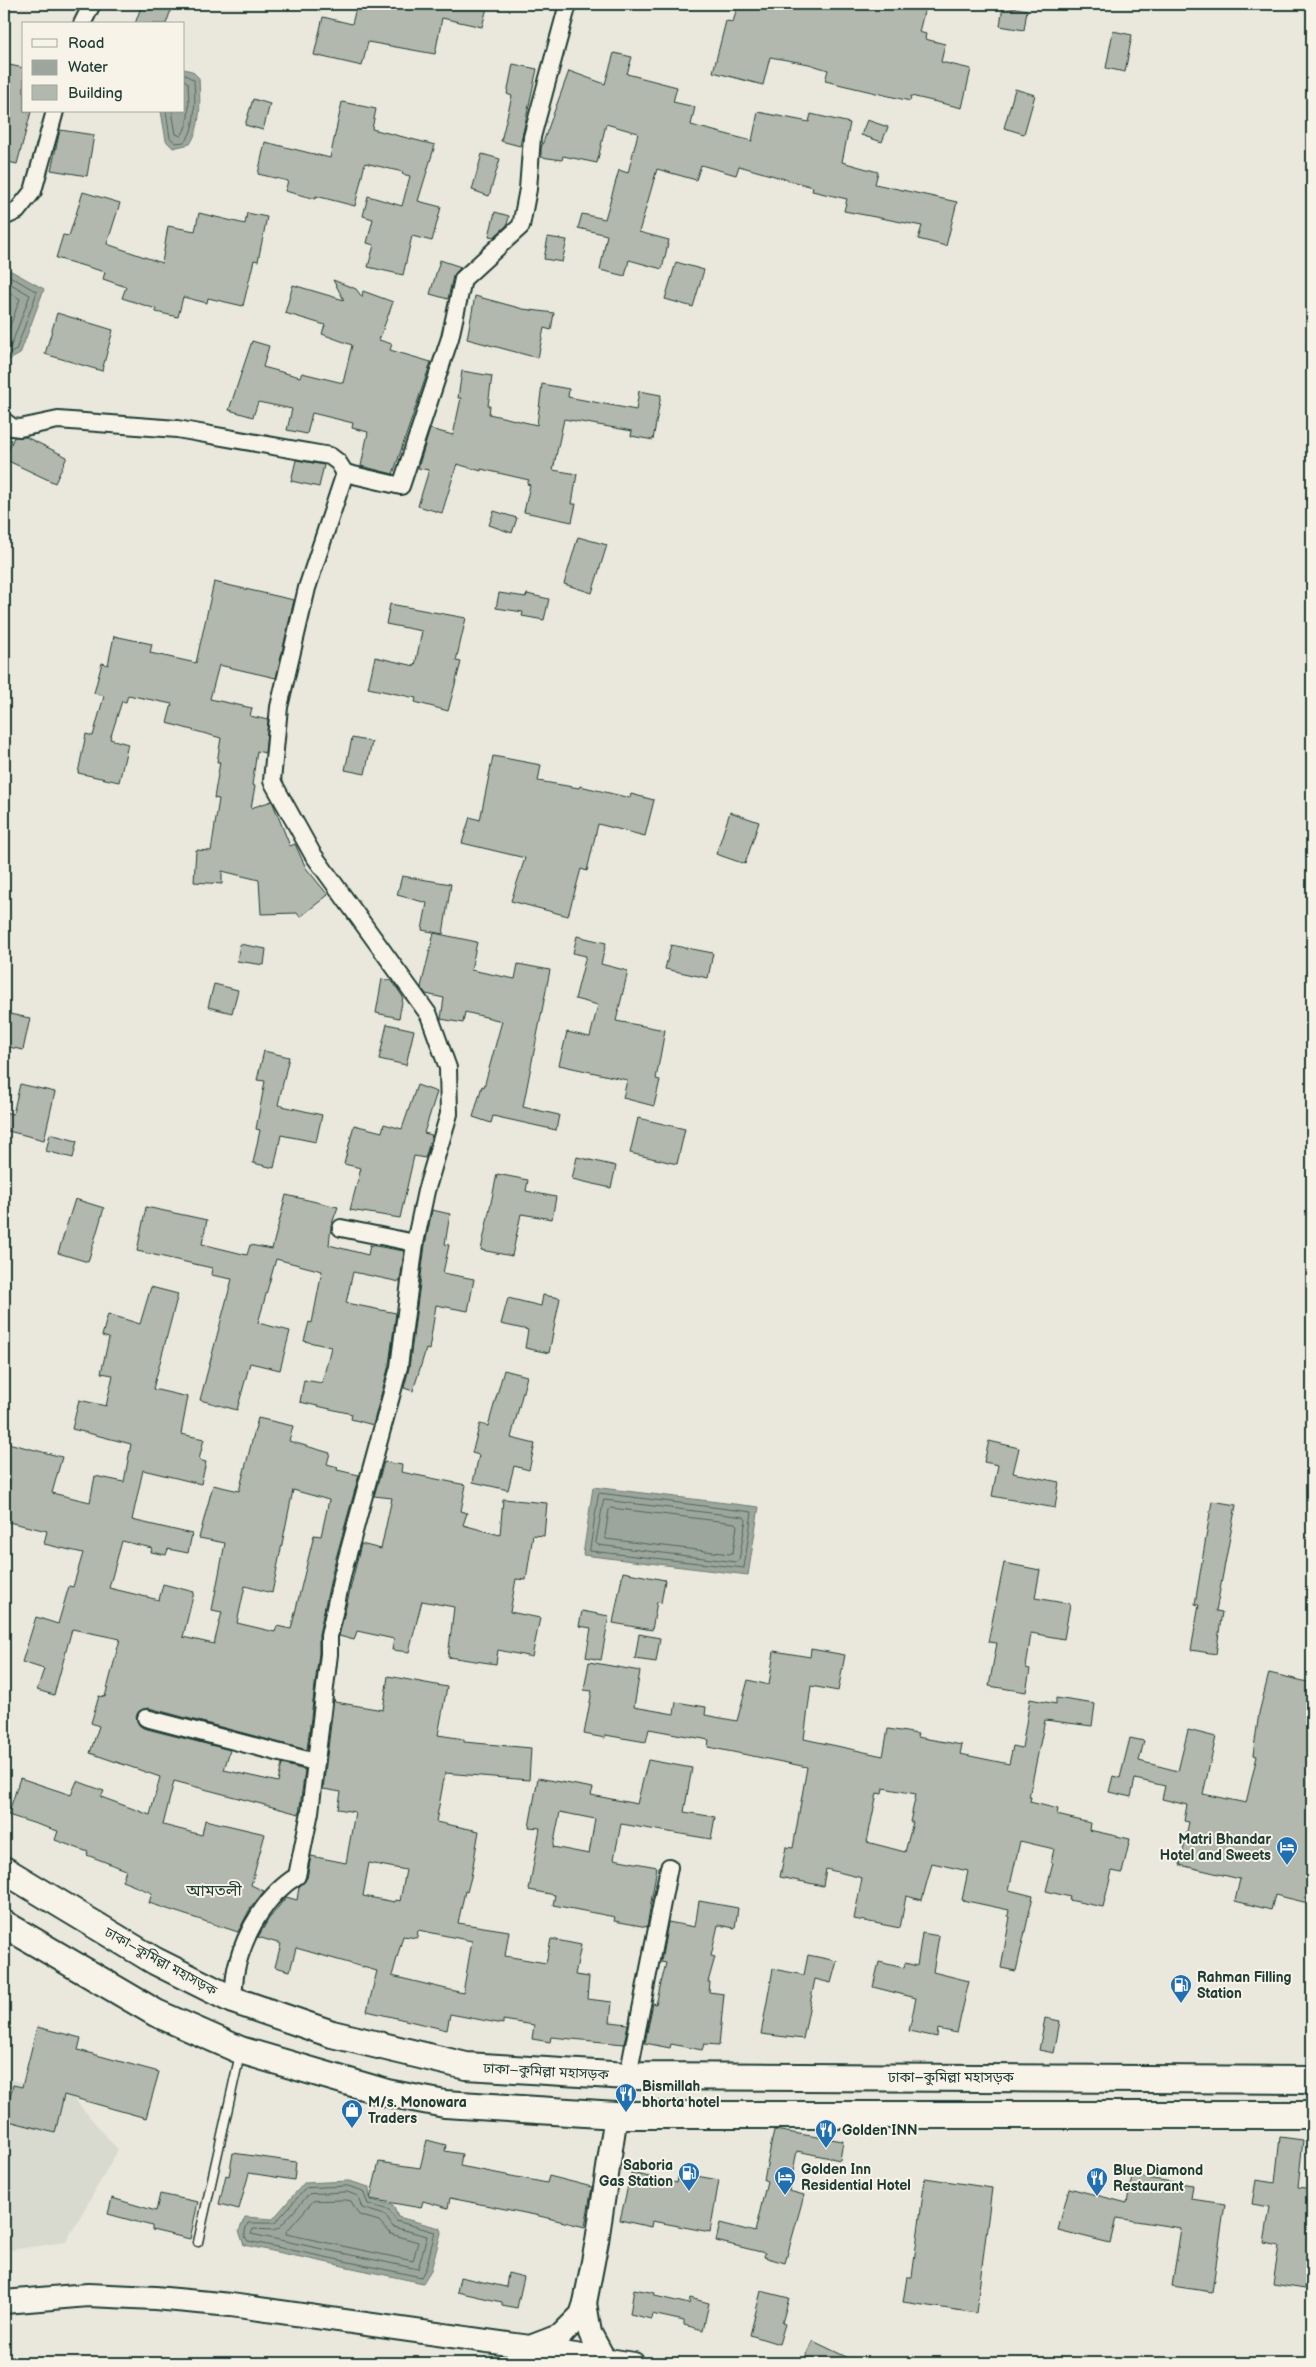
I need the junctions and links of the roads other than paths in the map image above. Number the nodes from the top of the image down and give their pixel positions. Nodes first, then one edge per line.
1 (92, 4) edge
2 (568, 4) edge
3 (83, 22) edge
4 (55, 112) edge
5 (4, 217) edge
6 (4, 421) edge
7 (345, 473) junction
8 (341, 1228) dead end
9 (415, 1243) junction
10 (146, 1718) dead end
11 (315, 1762) junction
12 (668, 1867) dead end
13 (4, 1870) edge
14 (4, 1924) edge
15 (233, 2000) junction
16 (240, 2050) junction
17 (628, 2076) junction
18 (1312, 2080) edge
19 (616, 2115) junction
20 (1312, 2115) edge
21 (198, 2242) dead end
22 (4, 2302) edge
23 (586, 2303) junction
24 (530, 2347) junction
25 (603, 2357) junction
26 (634, 2363) edge

1 - 3 street
2 - 7 street
4 - 5 street
6 - 7 street
7 - 9 street
8 - 9 street
9 - 11 street
10 - 11 street
11 - 15 street
12 - 17 street
13 - 15 highway, ঢাকা–কুমিল্লা মহাসড়ক
14 - 16 highway
15 - 17 highway, ঢাকা–কুমিল্লা মহাসড়ক
16 - 19 highway
16 - 21 lane
17 - 18 highway, ঢাকা–কুমিল্লা মহাসড়ক
19 - 20 highway
19 - 23 main road
22 - 24 main road
23 - 24 main road
23 - 25 main road
24 - 25 street
25 - 26 street

